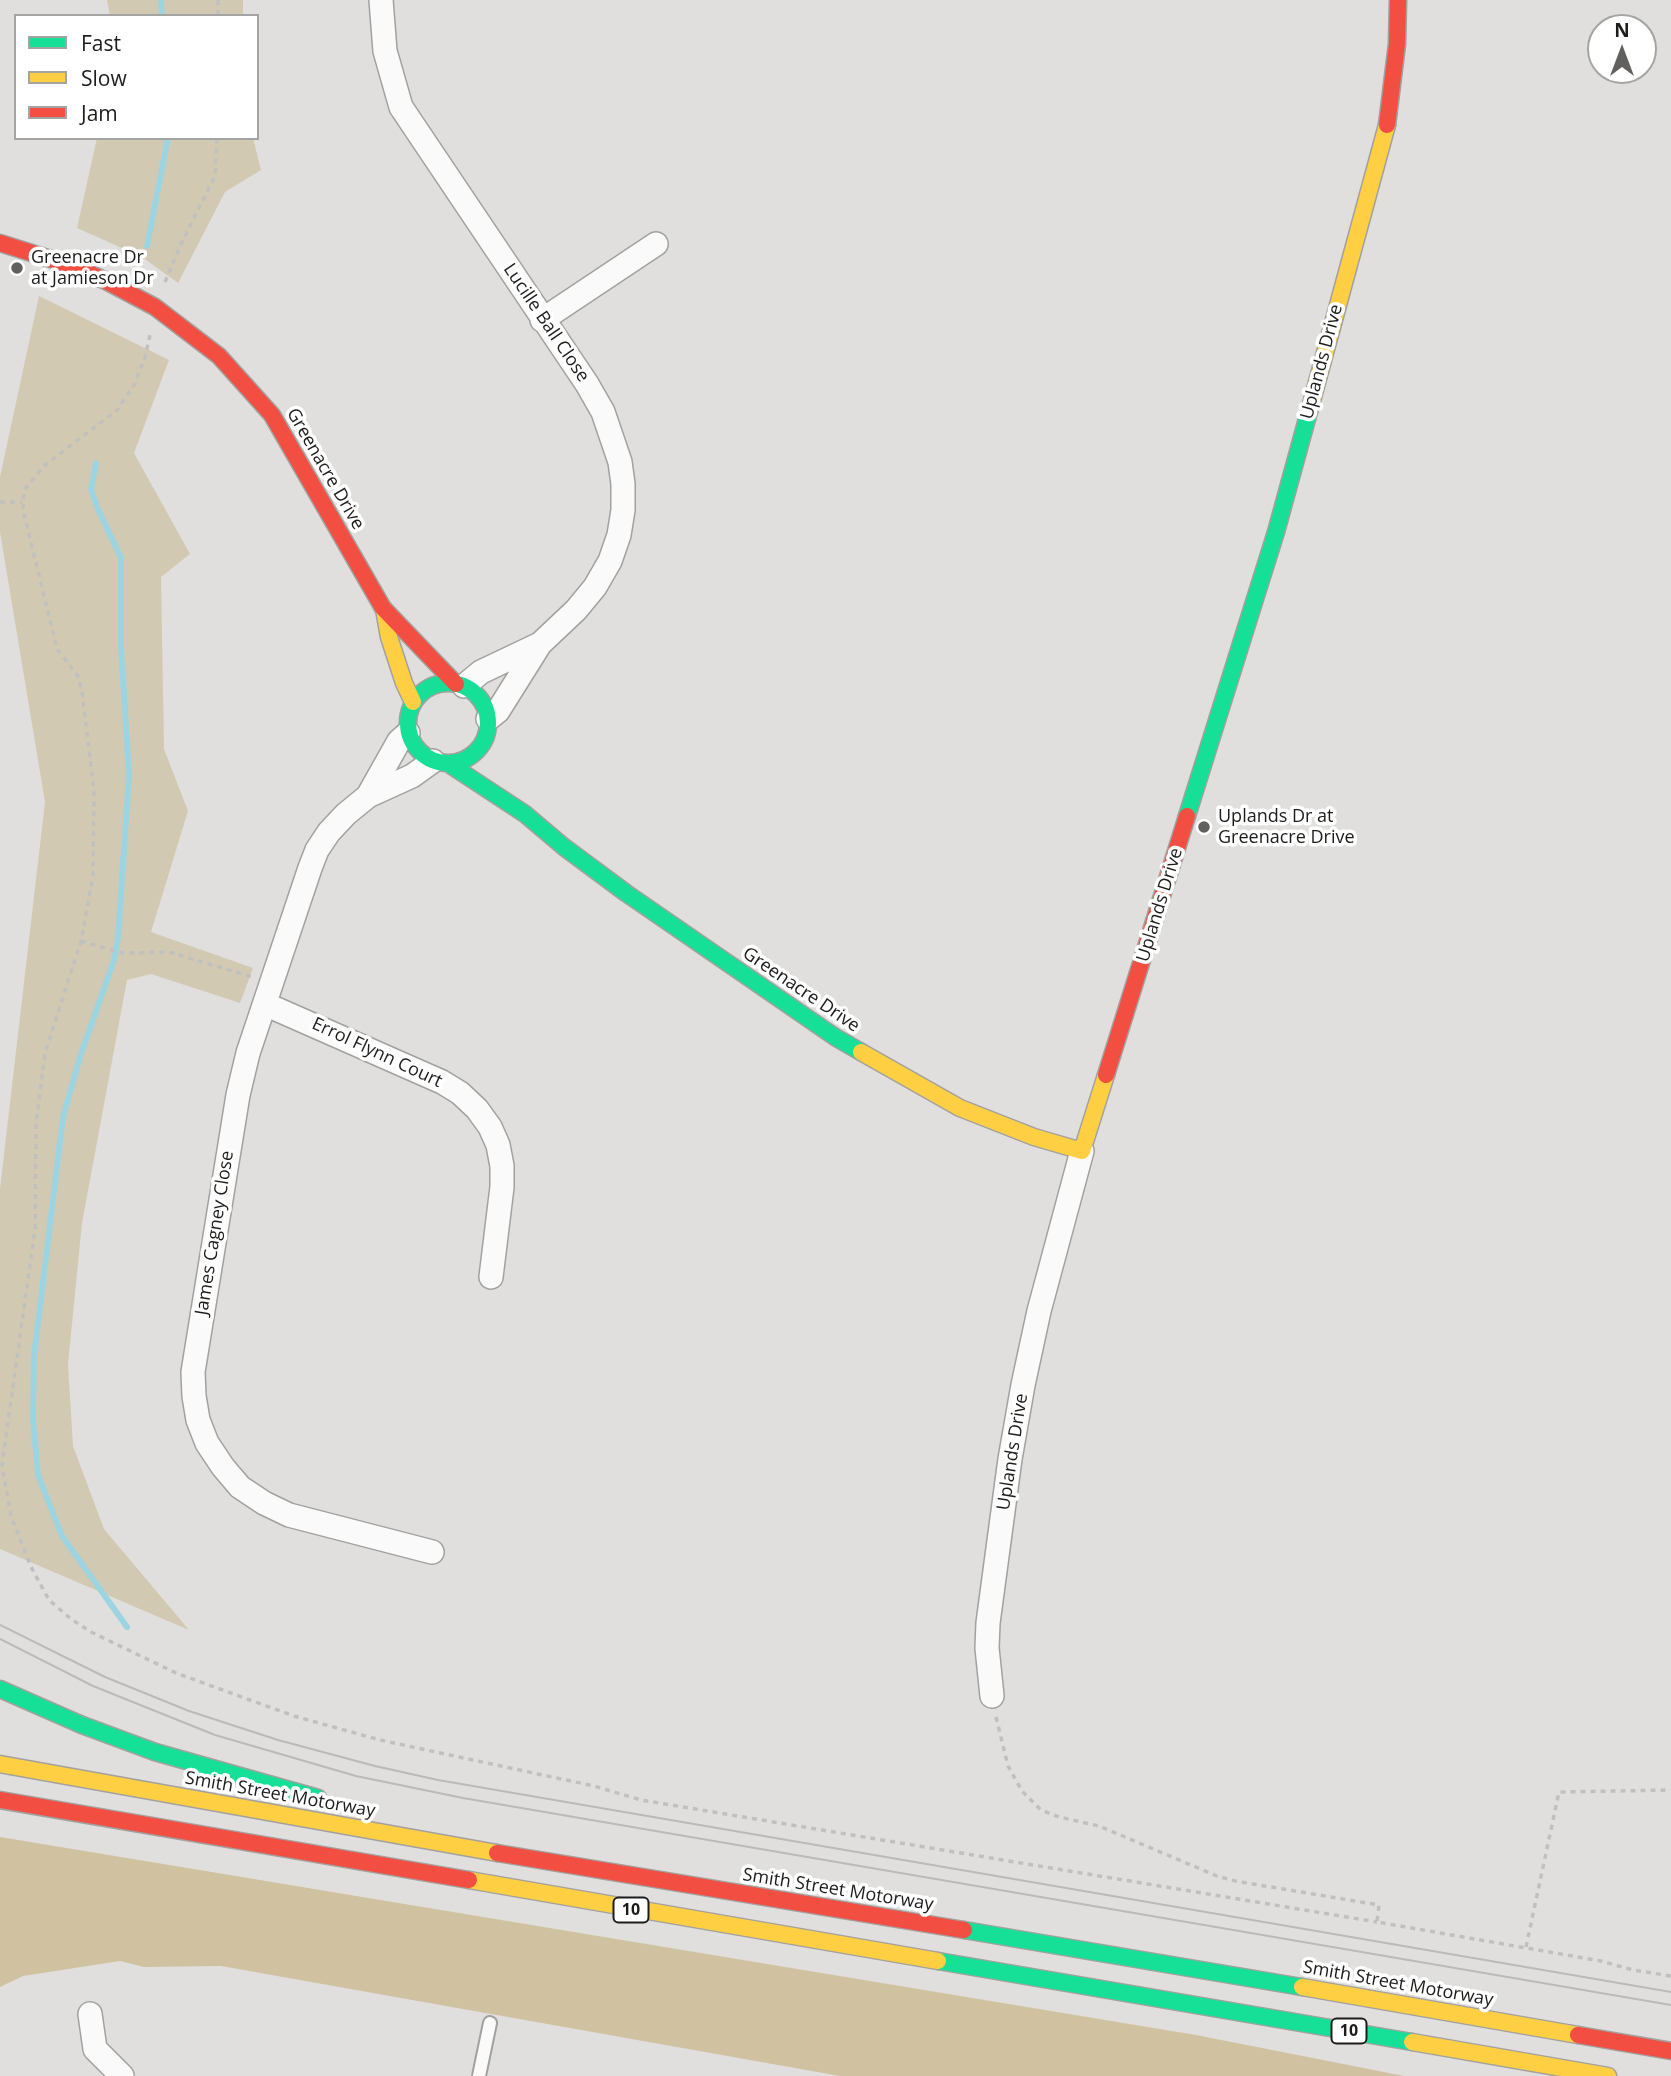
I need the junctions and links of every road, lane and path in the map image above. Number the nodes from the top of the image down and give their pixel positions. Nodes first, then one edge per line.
1 (381, 0) edge
2 (1398, 0) edge
3 (217, 140) edge
4 (0, 243) edge
5 (656, 244) dead end
6 (164, 285) dead end
7 (542, 320) junction
8 (150, 334) dead end
9 (0, 502) edge
10 (23, 502) junction
11 (383, 608) junction
12 (540, 644) junction
13 (460, 685) junction
14 (413, 702) junction
15 (488, 719) junction
16 (408, 733) junction
17 (483, 744) junction
18 (441, 763) junction
19 (492, 763) dead end
20 (505, 783) dead end
21 (368, 796) junction
22 (525, 814) junction
23 (81, 941) junction
24 (269, 994) junction
25 (1082, 1151) junction
26 (491, 1277) dead end
27 (432, 1552) dead end
28 (0, 1689) edge
29 (992, 1696) joint
30 (0, 1764) edge
31 (1671, 1790) edge
32 (0, 1800) edge
33 (335, 1802) dead end
34 (386, 1818) dead end
35 (433, 1843) junction
36 (1377, 1922) junction
37 (1526, 1947) junction
38 (1671, 1976) edge
39 (90, 2014) dead end
40 (490, 2023) dead end
41 (1435, 2046) junction
42 (1671, 2051) edge
43 (1491, 2071) dead end
44 (122, 2076) edge
45 (479, 2076) edge
46 (1608, 2076) edge

1 - 7 street, Lucille Ball Close
2 - 25 main road, Uplands Drive
3 - 6 path
4 - 11 main road, Greenacre Drive
5 - 7 street
7 - 12 street, Lucille Ball Close
8 - 10 path
9 - 10 path
10 - 23 path
11 - 13 main road, Greenacre Drive
11 - 14 main road, Greenacre Drive
12 - 13 street, Lucille Ball Close
12 - 15 street, Lucille Ball Close
13 - 14 main road
13 - 15 main road
14 - 16 main road
15 - 17 main road
16 - 18 main road
16 - 21 street, James Cagney Close
17 - 18 main road
17 - 19 main road
18 - 21 street, James Cagney Close
18 - 22 main road, Greenacre Drive
20 - 22 main road, Greenacre Drive
21 - 24 street, James Cagney Close
22 - 25 main road, Greenacre Drive
23 - 24 path
23 - 36 path
24 - 26 street, Errol Flynn Court
24 - 27 street, James Cagney Close
25 - 29 street, Uplands Drive
28 - 33 main road
29 - 36 path
30 - 35 main road, Smith Street Motorway / 10
31 - 37 path
32 - 41 main road, 10
34 - 35 main road
35 - 42 main road, Smith Street Motorway / 10
36 - 37 path
37 - 38 path
39 - 44 street
40 - 45 lane
41 - 43 main road
41 - 46 main road, 10

